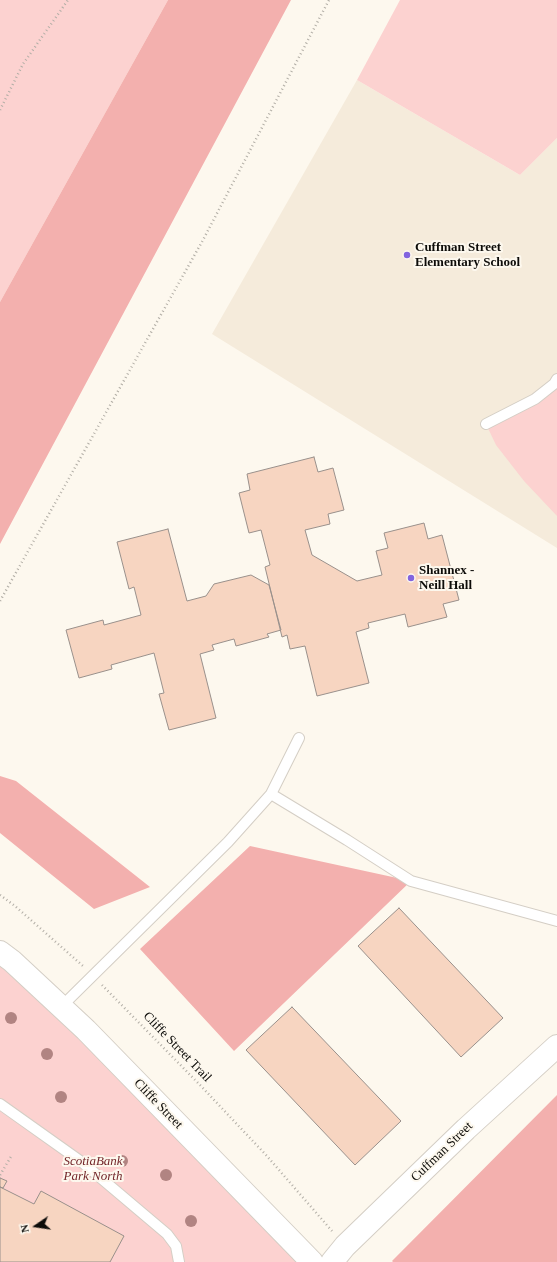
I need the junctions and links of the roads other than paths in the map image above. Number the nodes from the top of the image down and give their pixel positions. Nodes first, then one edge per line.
1 (557, 379) edge
2 (486, 424) dead end
3 (299, 738) dead end
4 (271, 794) junction
5 (557, 921) edge
6 (0, 952) edge
7 (61, 1006) junction
8 (557, 1046) edge
9 (0, 1104) edge
10 (179, 1262) edge
11 (312, 1262) edge
12 (332, 1262) edge

1 - 2 lane
3 - 4 lane
4 - 5 lane
4 - 7 lane
6 - 7 main road, Cliffe Street
7 - 11 main road, Cliffe Street
8 - 12 main road, Cuffman Street
9 - 10 lane

